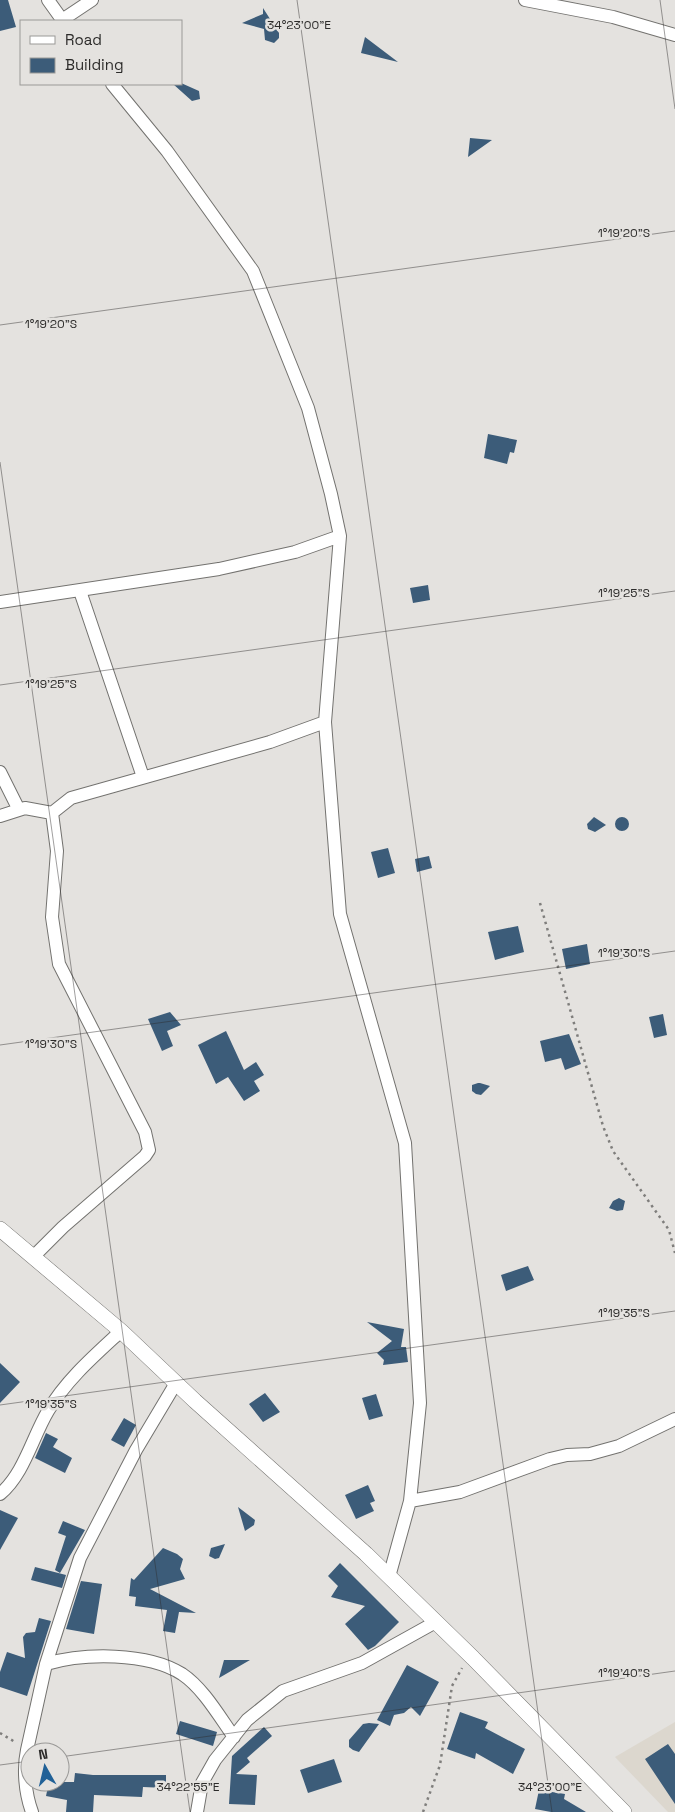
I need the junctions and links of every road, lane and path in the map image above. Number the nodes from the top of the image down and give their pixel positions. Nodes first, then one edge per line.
1 (48, 0) edge
2 (92, 0) edge
3 (525, 0) edge
4 (62, 20) edge
5 (64, 20) edge
6 (675, 35) edge
7 (113, 85) edge
8 (340, 536) junction
9 (80, 591) junction
10 (0, 602) edge
11 (325, 722) junction
12 (0, 772) edge
13 (142, 777) junction
14 (19, 810) junction
15 (52, 813) junction
16 (0, 816) edge
17 (540, 903) dead end
18 (0, 1229) edge
19 (675, 1253) edge
20 (33, 1257) junction
21 (121, 1331) junction
22 (176, 1383) junction
23 (675, 1419) edge
24 (0, 1494) edge
25 (410, 1501) junction
26 (389, 1577) junction
27 (434, 1623) junction
28 (473, 1658) junction
29 (46, 1664) junction
30 (234, 1737) junction
31 (32, 1812) edge
32 (197, 1812) edge
33 (423, 1812) edge
34 (624, 1812) edge

1 - 4 street
2 - 5 street
3 - 6 street
7 - 8 street
8 - 9 street
8 - 11 street
9 - 10 street
9 - 13 street
11 - 13 street
11 - 25 street
12 - 14 street
13 - 15 street
14 - 15 street
14 - 16 street
15 - 20 street
17 - 19 path
18 - 20 street
20 - 21 street
21 - 22 street
21 - 24 street
22 - 26 street
22 - 29 street
23 - 25 street
25 - 26 street
26 - 27 street
27 - 28 street
27 - 30 street
28 - 33 path
28 - 34 street
29 - 30 street
29 - 31 street
30 - 32 street

